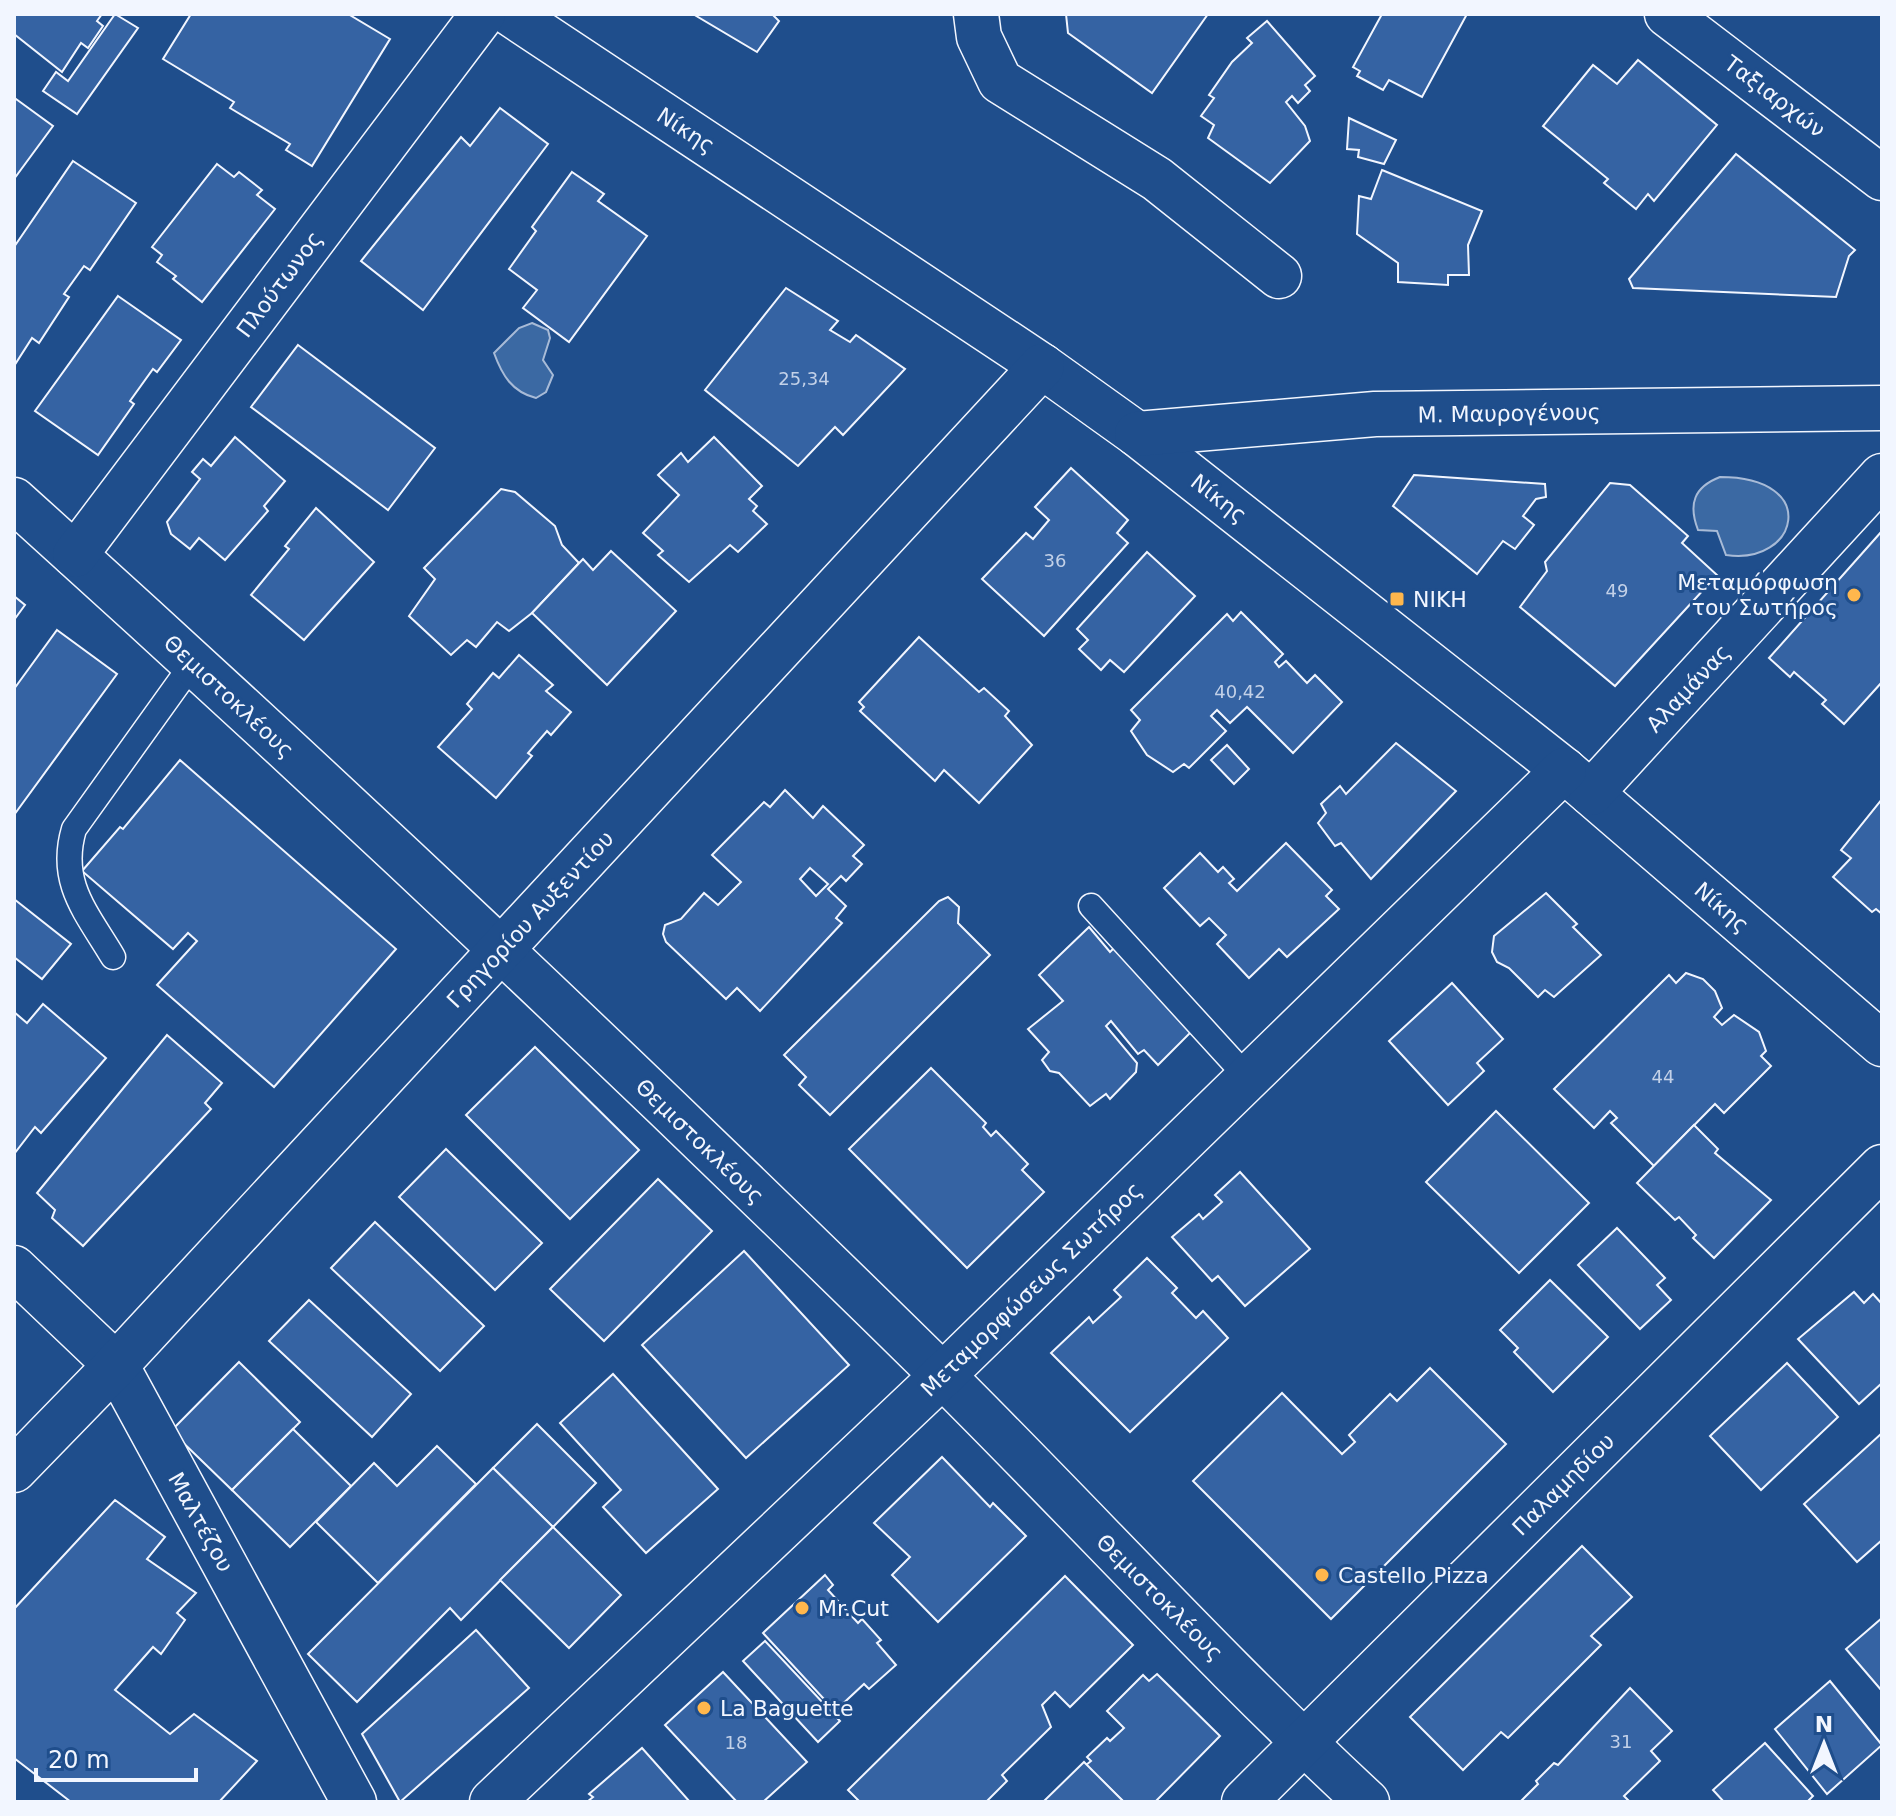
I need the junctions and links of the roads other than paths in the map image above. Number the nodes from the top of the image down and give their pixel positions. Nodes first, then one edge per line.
1 (483, 14) edge
2 (511, 14) edge
3 (976, 14) edge
4 (1667, 14) edge
5 (1882, 178) edge
6 (1279, 276) dead end
7 (1042, 366) junction
8 (1882, 408) edge
9 (1137, 434) junction
10 (1882, 476) edge
11 (14, 500) edge
12 (75, 555) junction
13 (193, 663) junction
14 (1578, 782) junction
15 (1091, 906) dead end
16 (502, 949) junction
17 (113, 957) dead end
18 (1882, 1044) edge
19 (1248, 1078) junction
20 (1882, 1167) edge
21 (14, 1268) edge
22 (116, 1365) junction
23 (942, 1376) junction
24 (14, 1470) edge
25 (1303, 1742) junction
26 (354, 1802) edge
27 (492, 1802) edge
28 (1244, 1802) edge
29 (1367, 1802) edge

1 - 12 street, Πλούτωνος
2 - 7 street, Νίκης
3 - 6 street
4 - 5 street, Ταξιαρχών
7 - 9 street, Νίκης
7 - 16 street, Γρηγορίου Αυξεντίου
8 - 9 street, Μ. Μαυρογένους
9 - 14 street, Νίκης
10 - 14 street, Αλαμάνας
11 - 12 street, Θεμιστοκλέους
12 - 13 street, Θεμιστοκλέους
13 - 16 street, Θεμιστοκλέους
13 - 17 lane
14 - 18 street, Νίκης
14 - 19 street, Μεταμορφώσεως Σωτήρος
15 - 19 lane
16 - 22 street, Γρηγορίου Αυξεντίου
16 - 23 street, Θεμιστοκλέους
19 - 23 street, Μεταμορφώσεως Σωτήρος
20 - 25 street, Παλαμηδίου
21 - 22 street, Μαλτέζου
22 - 24 street, Γρηγορίου Αυξεντίου
22 - 26 street, Μαλτέζου
23 - 25 street, Θεμιστοκλέους
23 - 27 street, Μεταμορφώσεως Σωτήρος
25 - 28 street, Παλαμηδίου
25 - 29 street, Θεμιστοκλέους

